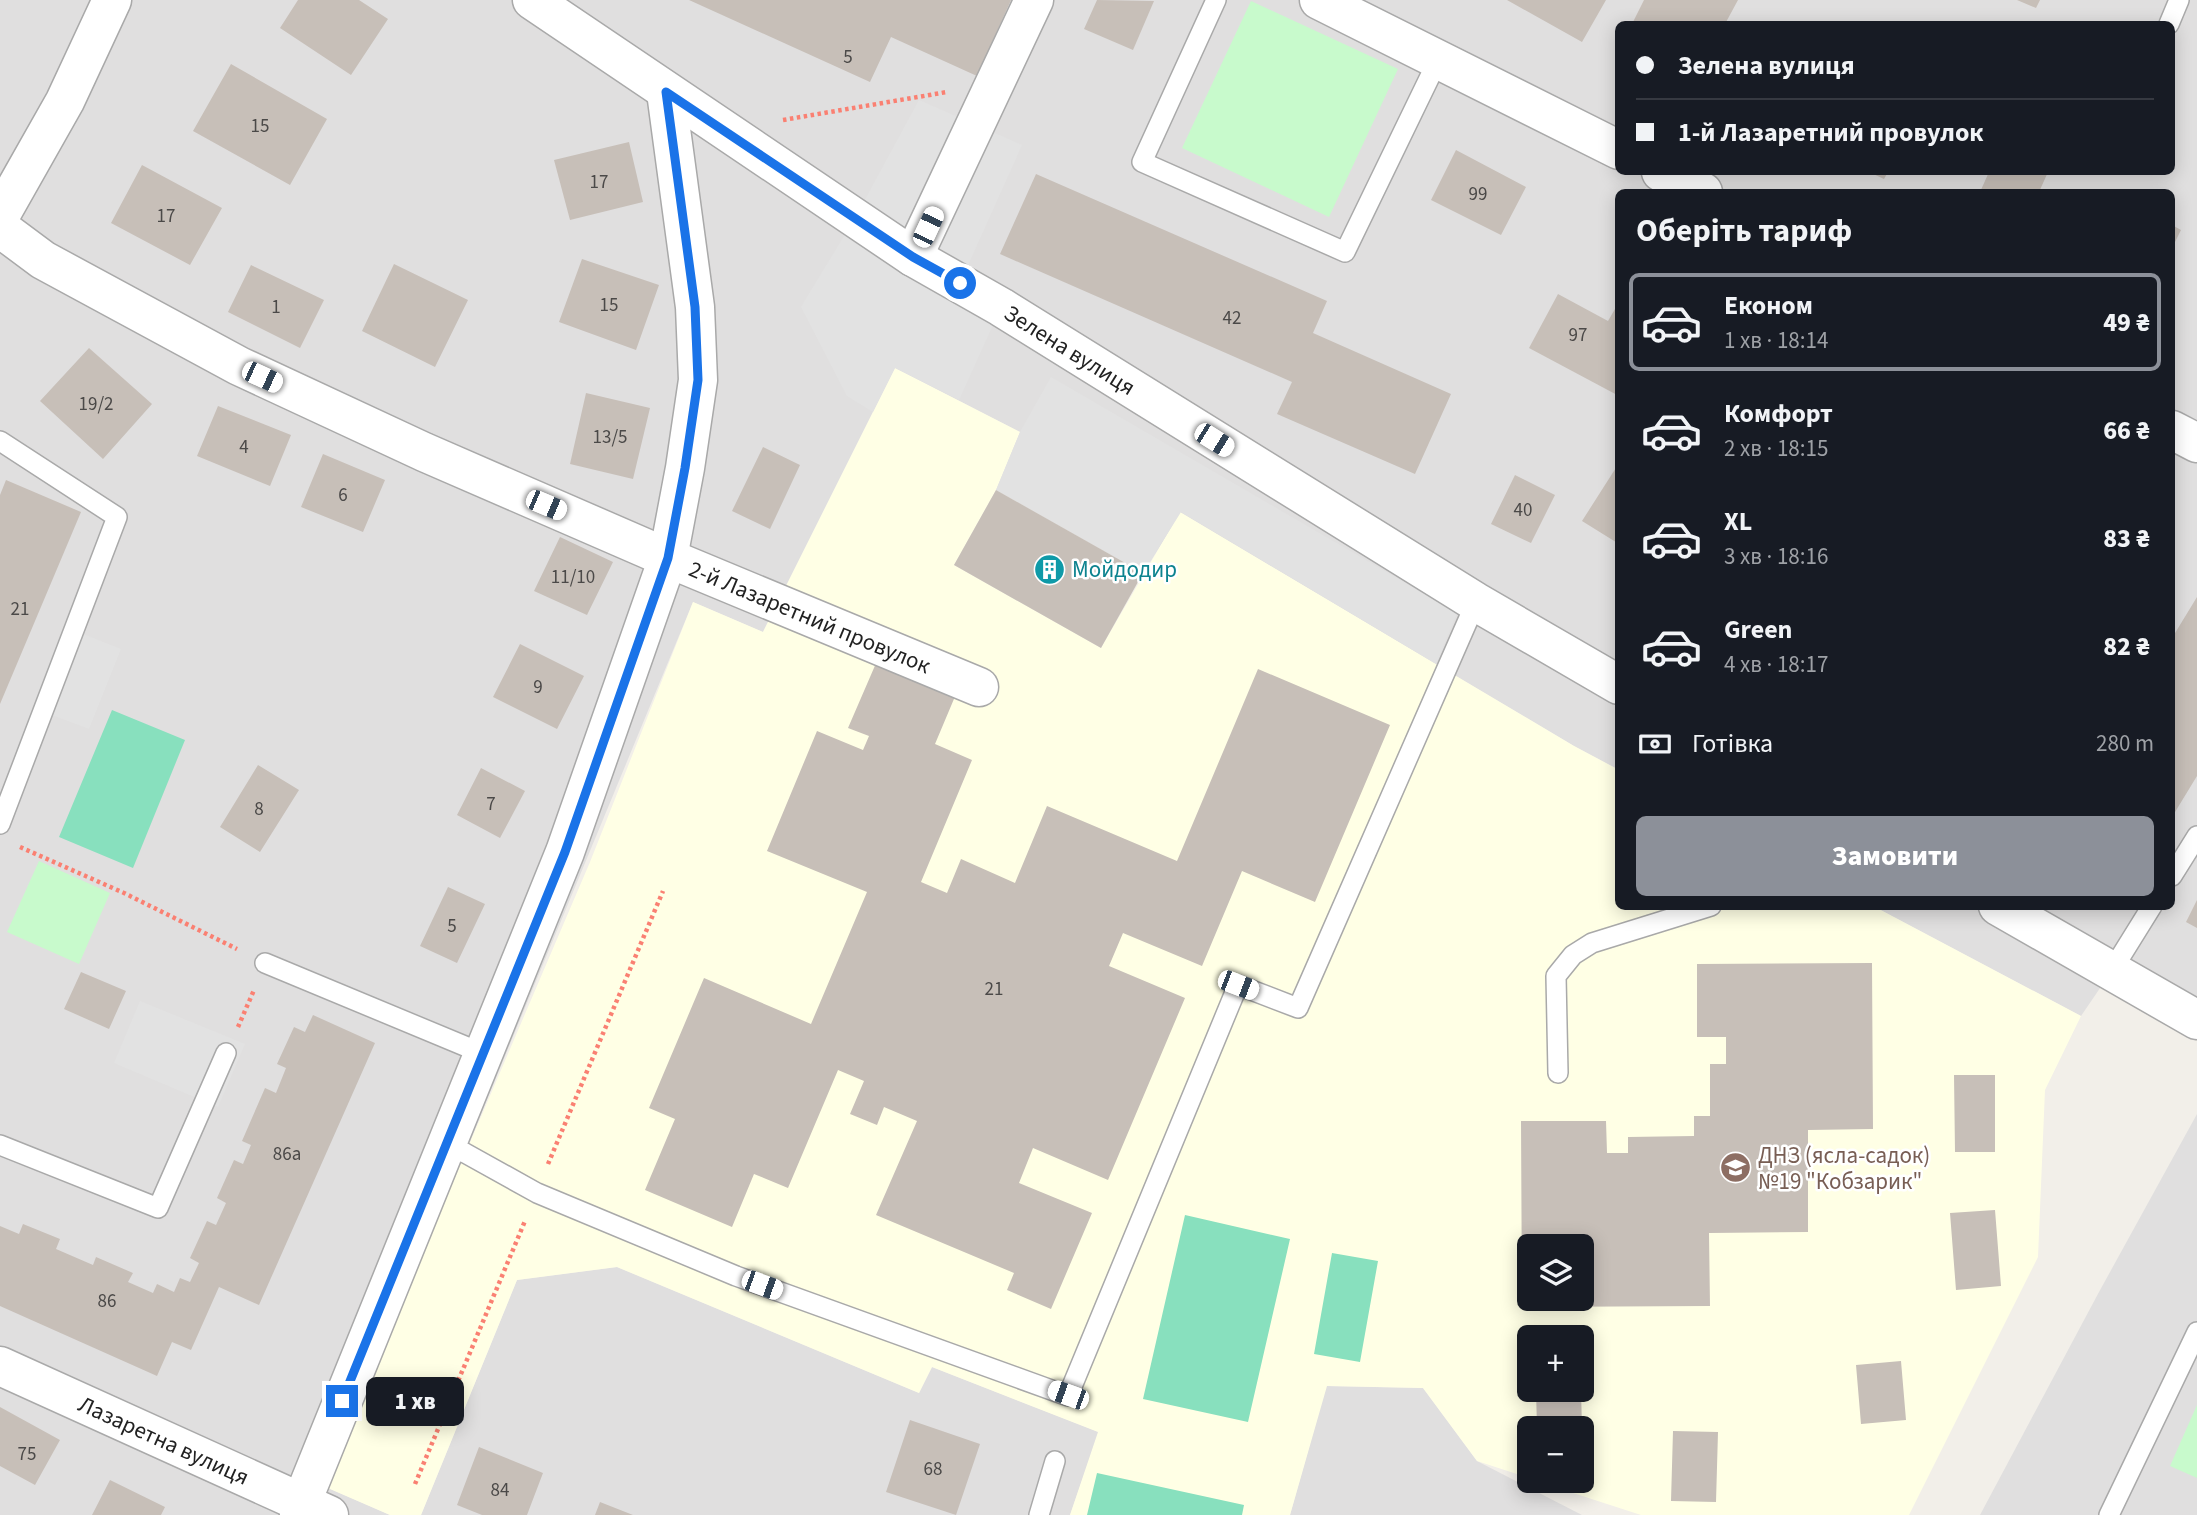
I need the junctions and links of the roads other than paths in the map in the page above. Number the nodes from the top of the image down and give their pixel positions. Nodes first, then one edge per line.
1 (113, 0) edge
2 (532, 0) edge
3 (1034, 0) edge
4 (1216, 0) edge
5 (1319, 0) edge
6 (2179, 0) edge
7 (2170, 21) edge
8 (1438, 60) junction
9 (666, 92) junction
10 (1615, 148) edge
11 (1667, 175) edge
12 (1697, 189) edge
13 (0, 216) edge
14 (0, 228) edge
15 (913, 257) junction
16 (2175, 432) edge
17 (0, 442) edge
18 (2197, 443) edge
19 (668, 558) junction
20 (1476, 602) junction
21 (1615, 683) edge
22 (979, 687) dead end
23 (0, 824) edge
24 (2197, 836) edge
25 (2175, 871) edge
26 (1698, 910) edge
27 (2005, 910) edge
28 (2149, 910) edge
29 (265, 963) road end
30 (2110, 972) junction
31 (2197, 1020) edge
32 (226, 1053) road end
33 (484, 1054) junction
34 (1558, 1073) dead end
35 (0, 1145) edge
36 (446, 1146) junction
37 (2197, 1332) edge
38 (0, 1366) edge
39 (1055, 1461) dead end
40 (310, 1511) edge
41 (1039, 1515) edge
42 (2109, 1515) edge

1 - 13 street
2 - 9 street, Зелена вулиця
3 - 15 street
4 - 8 lane
5 - 8 street
6 - 7 lane
8 - 10 street
9 - 15 street, Зелена вулиця
9 - 19 street
11 - 12 street
14 - 19 street, 2-й Лазаретний провулок
15 - 20 street, Зелена вулиця
16 - 18 street
17 - 23 lane
19 - 22 street, 2-й Лазаретний провулок
19 - 33 street
20 - 21 street, Зелена вулиця
20 - 36 lane
24 - 25 lane
26 - 34 lane
27 - 30 street
28 - 30 lane
29 - 33 lane
30 - 31 street
32 - 35 lane
33 - 36 street
36 - 40 street
37 - 42 lane
38 - 40 street, Лазаретна вулиця
39 - 41 lane

